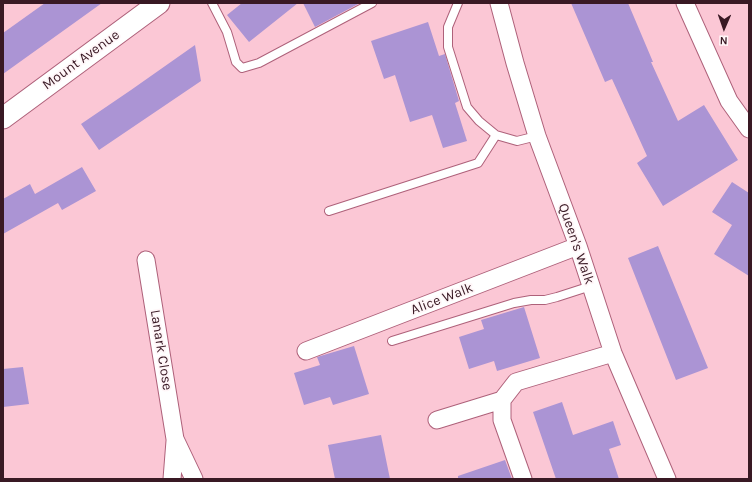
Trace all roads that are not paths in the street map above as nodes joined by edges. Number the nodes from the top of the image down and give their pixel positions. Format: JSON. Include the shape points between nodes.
{"nodes":[{"id":1,"x":159,"y":3,"type":"edge"},
{"id":2,"x":212,"y":3,"type":"edge"},
{"id":3,"x":372,"y":3,"type":"edge"},
{"id":4,"x":458,"y":3,"type":"edge"},
{"id":5,"x":500,"y":3,"type":"edge"},
{"id":6,"x":684,"y":3,"type":"edge"},
{"id":7,"x":3,"y":118,"type":"edge"},
{"id":8,"x":749,"y":129,"type":"edge"},
{"id":9,"x":496,"y":135,"type":"junction"},
{"id":10,"x":537,"y":136,"type":"junction"},
{"id":11,"x":329,"y":211,"type":"dead end"},
{"id":12,"x":578,"y":246,"type":"junction"},
{"id":13,"x":146,"y":260,"type":"dead end"},
{"id":14,"x":591,"y":286,"type":"junction"},
{"id":15,"x":392,"y":341,"type":"dead end"},
{"id":16,"x":306,"y":351,"type":"dead end"},
{"id":17,"x":613,"y":353,"type":"junction"},
{"id":18,"x":502,"y":400,"type":"junction"},
{"id":19,"x":437,"y":420,"type":"dead end"},
{"id":20,"x":175,"y":439,"type":"junction"},
{"id":21,"x":172,"y":479,"type":"edge"},
{"id":22,"x":194,"y":479,"type":"edge"},
{"id":23,"x":523,"y":479,"type":"edge"},
{"id":24,"x":667,"y":479,"type":"edge"}],
"edges":[{"from":1,"to":7,"type":"street","name":"Mount Avenue"},
{"from":2,"to":3,"type":"lane","via":[[227,32],[236,62],[242,68],[259,63]]},
{"from":4,"to":9,"type":"lane","via":[[448,27],[448,47],[467,107]]},
{"from":5,"to":10,"type":"street","name":"Queen's Walk"},
{"from":6,"to":8,"type":"street","via":[[729,101]]},
{"from":9,"to":10,"type":"lane","via":[[518,141]]},
{"from":9,"to":11,"type":"lane","via":[[478,163]]},
{"from":10,"to":12,"type":"street","name":"Queen's Walk"},
{"from":12,"to":14,"type":"street","name":"Queen's Walk"},
{"from":12,"to":16,"type":"street","name":"Alice Walk"},
{"from":13,"to":20,"type":"street","name":"Lanark Close"},
{"from":14,"to":15,"type":"lane","via":[[545,300],[514,303]]},
{"from":14,"to":17,"type":"street","name":"Queen's Walk"},
{"from":17,"to":18,"type":"street","via":[[516,382]]},
{"from":17,"to":24,"type":"street","name":"Queen's Walk"},
{"from":18,"to":19,"type":"street"},
{"from":18,"to":23,"type":"street","via":[[502,420]]},
{"from":20,"to":21,"type":"street","name":"Lanark Close"},
{"from":20,"to":22,"type":"street","name":"Lanark Close"}]}
